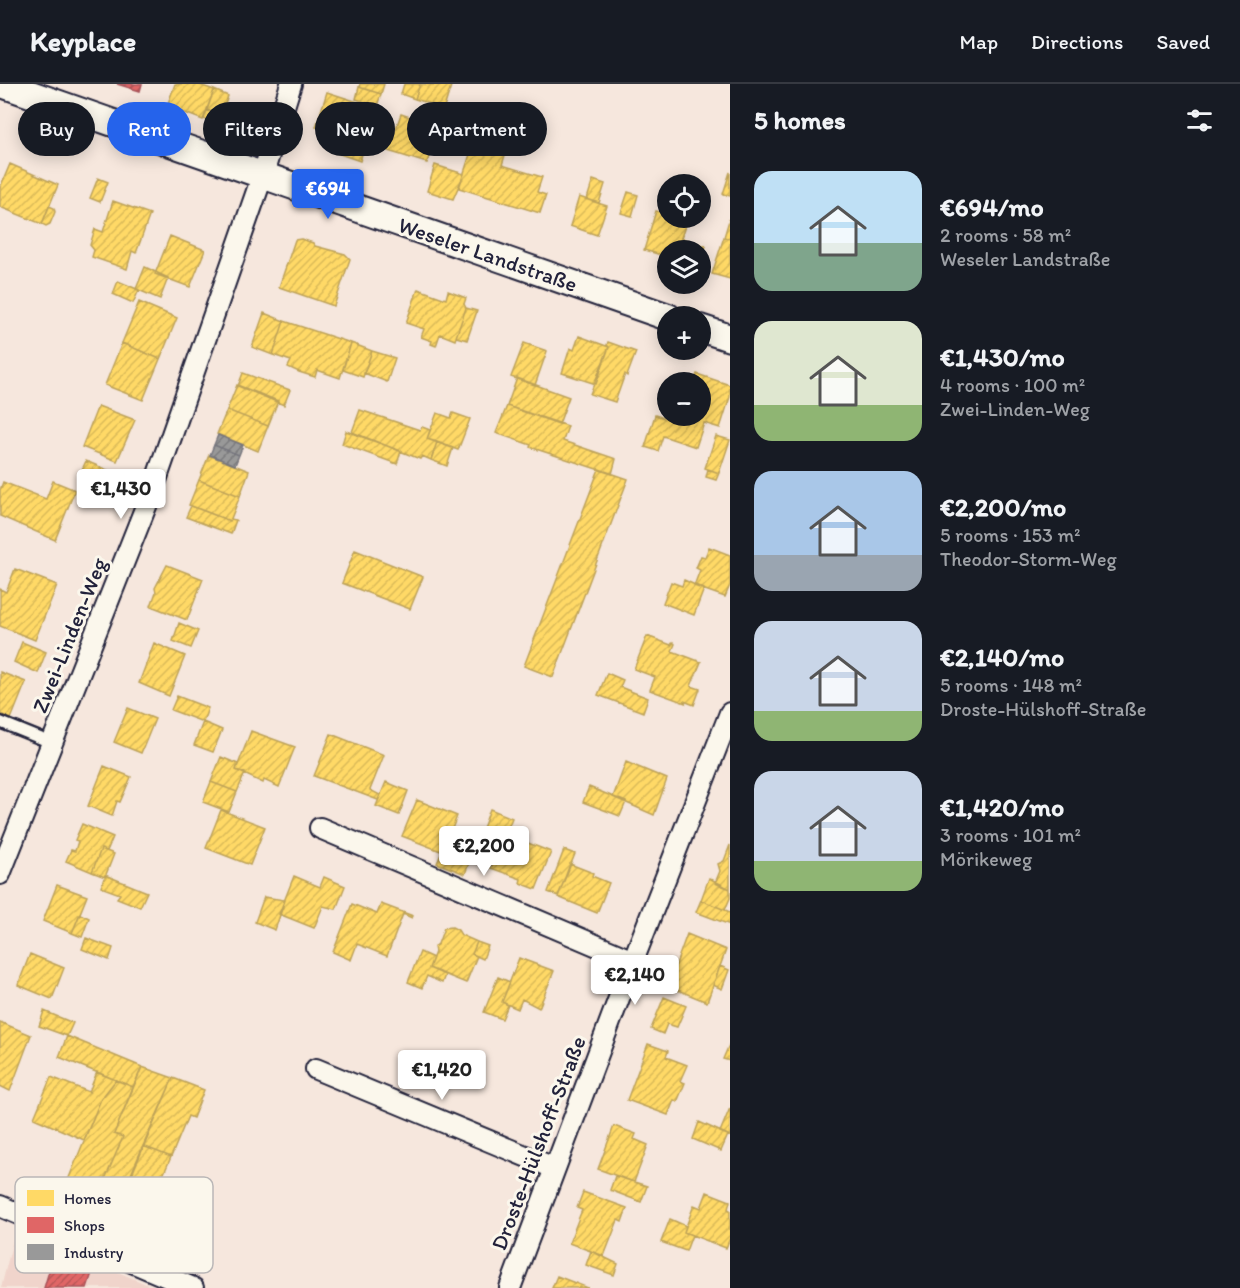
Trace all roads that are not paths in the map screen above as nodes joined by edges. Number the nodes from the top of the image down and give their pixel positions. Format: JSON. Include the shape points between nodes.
{"nodes":[{"id":1,"x":2,"y":84,"type":"edge"},
{"id":2,"x":291,"y":84,"type":"edge"},
{"id":3,"x":263,"y":174,"type":"junction"},
{"id":4,"x":657,"y":313,"type":"edge"},
{"id":5,"x":711,"y":332,"type":"edge"},
{"id":6,"x":730,"y":338,"type":"edge"},
{"id":7,"x":730,"y":713,"type":"edge"},
{"id":8,"x":0,"y":722,"type":"edge"},
{"id":9,"x":52,"y":743,"type":"junction"},
{"id":10,"x":723,"y":754,"type":"edge"},
{"id":11,"x":320,"y":828,"type":"dead end"},
{"id":12,"x":0,"y":874,"type":"edge"},
{"id":13,"x":633,"y":961,"type":"junction"},
{"id":14,"x":316,"y":1069,"type":"dead end"},
{"id":15,"x":554,"y":1167,"type":"junction"},
{"id":16,"x":0,"y":1206,"type":"edge"},
{"id":17,"x":15,"y":1212,"type":"edge"},
{"id":18,"x":158,"y":1273,"type":"edge"},
{"id":19,"x":193,"y":1288,"type":"edge"},
{"id":20,"x":510,"y":1288,"type":"edge"}],
"edges":[{"from":1,"to":3,"type":"street","name":"Weseler Landstraße"},
{"from":2,"to":3,"type":"street","name":"Zwei-Linden-Weg"},
{"from":3,"to":4,"type":"street","name":"Weseler Landstraße"},
{"from":3,"to":9,"type":"street","name":"Zwei-Linden-Weg","via":[[154,486]]},
{"from":5,"to":6,"type":"street"},
{"from":7,"to":10,"type":"street","name":"Droste-Hülshoff-Straße"},
{"from":8,"to":9,"type":"lane"},
{"from":9,"to":12,"type":"street","name":"Zwei-Linden-Weg"},
{"from":10,"to":13,"type":"street","name":"Droste-Hülshoff-Straße"},
{"from":11,"to":13,"type":"street"},
{"from":13,"to":15,"type":"street","name":"Droste-Hülshoff-Straße"},
{"from":14,"to":15,"type":"street"},
{"from":15,"to":20,"type":"street","name":"Droste-Hülshoff-Straße"},
{"from":16,"to":17,"type":"street"},
{"from":18,"to":19,"type":"street"}]}
